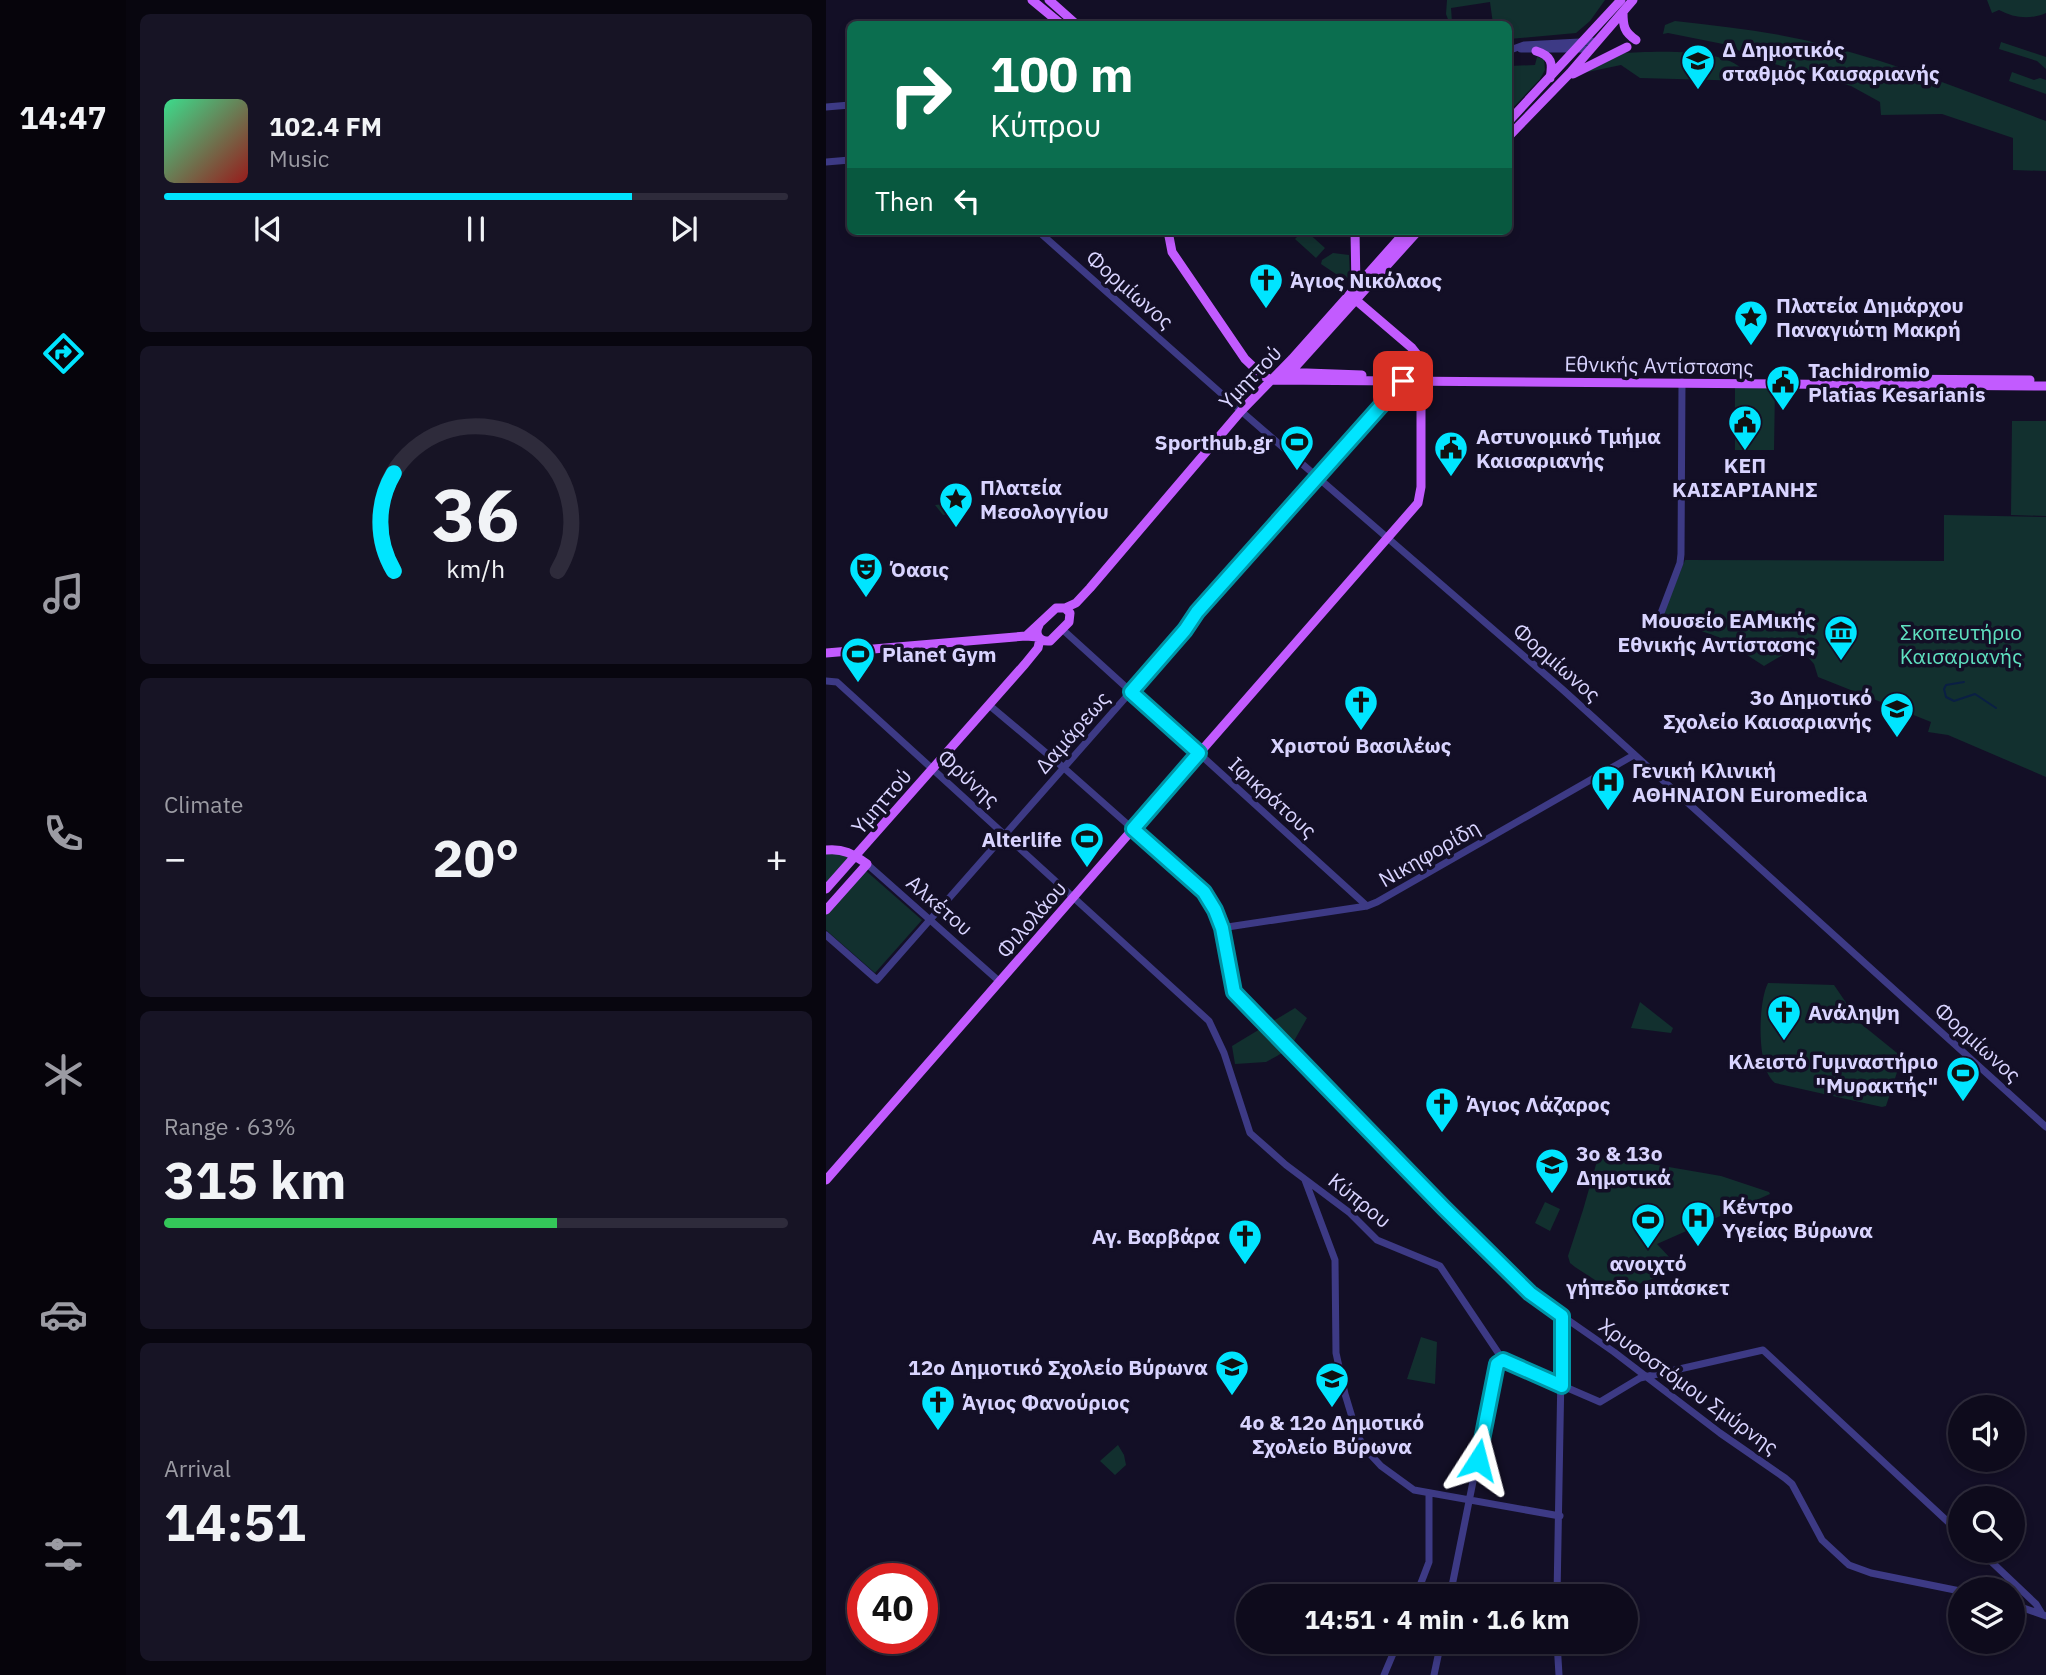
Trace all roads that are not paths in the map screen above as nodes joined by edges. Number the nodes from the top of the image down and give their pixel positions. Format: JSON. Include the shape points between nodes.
{"nodes":[{"id":1,"x":1032,"y":0,"type":"edge"},
{"id":2,"x":1049,"y":0,"type":"edge"},
{"id":3,"x":1621,"y":0,"type":"edge"},
{"id":4,"x":1633,"y":0,"type":"edge"},
{"id":5,"x":1623,"y":12,"type":"junction"},
{"id":6,"x":1057,"y":21,"type":"edge"},
{"id":7,"x":1073,"y":21,"type":"edge"},
{"id":8,"x":1636,"y":40,"type":"dead end"},
{"id":9,"x":1587,"y":45,"type":"junction"},
{"id":10,"x":1627,"y":47,"type":"dead end"},
{"id":11,"x":1512,"y":49,"type":"edge"},
{"id":12,"x":1512,"y":49,"type":"edge"},
{"id":13,"x":1576,"y":50,"type":"junction"},
{"id":14,"x":1536,"y":51,"type":"junction"},
{"id":15,"x":1565,"y":78,"type":"junction"},
{"id":16,"x":1549,"y":80,"type":"junction"},
{"id":17,"x":847,"y":104,"type":"edge"},
{"id":18,"x":826,"y":107,"type":"edge"},
{"id":19,"x":1512,"y":118,"type":"edge"},
{"id":20,"x":1512,"y":133,"type":"edge"},
{"id":21,"x":847,"y":160,"type":"edge"},
{"id":22,"x":826,"y":162,"type":"edge"},
{"id":23,"x":1043,"y":235,"type":"edge"},
{"id":24,"x":1169,"y":235,"type":"edge"},
{"id":25,"x":1355,"y":235,"type":"edge"},
{"id":26,"x":1402,"y":235,"type":"edge"},
{"id":27,"x":1414,"y":235,"type":"edge"},
{"id":28,"x":1356,"y":287,"type":"junction"},
{"id":29,"x":1357,"y":300,"type":"junction"},
{"id":30,"x":1308,"y":353,"type":"junction"},
{"id":31,"x":1313,"y":373,"type":"junction"},
{"id":32,"x":1281,"y":376,"type":"junction"},
{"id":33,"x":1422,"y":378,"type":"junction"},
{"id":34,"x":2046,"y":380,"type":"edge"},
{"id":35,"x":1403,"y":381,"type":"junction"},
{"id":36,"x":1682,"y":382,"type":"junction"},
{"id":37,"x":2046,"y":386,"type":"edge"},
{"id":38,"x":1241,"y":411,"type":"junction"},
{"id":39,"x":1318,"y":478,"type":"junction"},
{"id":40,"x":1388,"y":538,"type":"junction"},
{"id":41,"x":1065,"y":608,"type":"junction"},
{"id":42,"x":1658,"y":621,"type":"dead end"},
{"id":43,"x":1039,"y":625,"type":"junction"},
{"id":44,"x":1062,"y":629,"type":"junction"},
{"id":45,"x":1026,"y":636,"type":"junction"},
{"id":46,"x":1039,"y":638,"type":"junction"},
{"id":47,"x":826,"y":653,"type":"edge"},
{"id":48,"x":826,"y":681,"type":"edge"},
{"id":49,"x":1131,"y":692,"type":"junction"},
{"id":50,"x":989,"y":705,"type":"junction"},
{"id":51,"x":1199,"y":753,"type":"junction"},
{"id":52,"x":1634,"y":755,"type":"junction"},
{"id":53,"x":1064,"y":768,"type":"junction"},
{"id":54,"x":932,"y":769,"type":"junction"},
{"id":55,"x":1133,"y":829,"type":"junction"},
{"id":56,"x":1005,"y":835,"type":"junction"},
{"id":57,"x":826,"y":842,"type":"edge"},
{"id":58,"x":826,"y":849,"type":"edge"},
{"id":59,"x":856,"y":856,"type":"junction"},
{"id":60,"x":866,"y":864,"type":"junction"},
{"id":61,"x":826,"y":889,"type":"edge"},
{"id":62,"x":1074,"y":897,"type":"junction"},
{"id":63,"x":1367,"y":906,"type":"junction"},
{"id":64,"x":826,"y":909,"type":"edge"},
{"id":65,"x":930,"y":920,"type":"junction"},
{"id":66,"x":1222,"y":928,"type":"junction"},
{"id":67,"x":826,"y":935,"type":"edge"},
{"id":68,"x":1000,"y":982,"type":"junction"},
{"id":69,"x":1209,"y":1021,"type":"joint"},
{"id":70,"x":2046,"y":1127,"type":"edge"},
{"id":71,"x":828,"y":1176,"type":"edge"},
{"id":72,"x":1305,"y":1180,"type":"junction"},
{"id":73,"x":1562,"y":1316,"type":"junction"},
{"id":74,"x":1503,"y":1360,"type":"junction"},
{"id":75,"x":1645,"y":1377,"type":"junction"},
{"id":76,"x":1562,"y":1386,"type":"junction"},
{"id":77,"x":1429,"y":1493,"type":"junction"},
{"id":78,"x":1470,"y":1500,"type":"junction"},
{"id":79,"x":1560,"y":1516,"type":"junction"},
{"id":80,"x":1948,"y":1522,"type":"edge"},
{"id":81,"x":1993,"y":1563,"type":"edge"},
{"id":82,"x":1421,"y":1584,"type":"edge"},
{"id":83,"x":1452,"y":1584,"type":"edge"},
{"id":84,"x":1557,"y":1584,"type":"edge"},
{"id":85,"x":1948,"y":1588,"type":"edge"},
{"id":86,"x":2025,"y":1608,"type":"edge"},
{"id":87,"x":2044,"y":1615,"type":"edge"},
{"id":88,"x":1393,"y":1654,"type":"edge"},
{"id":89,"x":1438,"y":1654,"type":"edge"},
{"id":90,"x":1558,"y":1654,"type":"edge"},
{"id":91,"x":1384,"y":1675,"type":"edge"},
{"id":92,"x":1434,"y":1675,"type":"edge"},
{"id":93,"x":1559,"y":1675,"type":"edge"}],
"edges":[{"from":1,"to":6,"type":"main road"},
{"from":2,"to":7,"type":"main road"},
{"from":3,"to":9,"type":"main road"},
{"from":4,"to":5,"type":"main road"},
{"from":5,"to":8,"type":"main road","via":[[1624,29]]},
{"from":5,"to":9,"type":"main road","via":[[1598,41]]},
{"from":9,"to":11,"type":"street"},
{"from":9,"to":13,"type":"main road"},
{"from":9,"to":15,"type":"main road"},
{"from":10,"to":15,"type":"main road"},
{"from":12,"to":14,"type":"street"},
{"from":13,"to":14,"type":"street"},
{"from":13,"to":16,"type":"main road"},
{"from":14,"to":16,"type":"main road","via":[[1549,58]]},
{"from":15,"to":20,"type":"main road"},
{"from":16,"to":19,"type":"main road"},
{"from":17,"to":18,"type":"street"},
{"from":21,"to":22,"type":"street"},
{"from":23,"to":38,"type":"street","name":"Φορμίωνος"},
{"from":24,"to":32,"type":"main road","via":[[1172,252],[1245,359],[1264,376]]},
{"from":25,"to":28,"type":"main road"},
{"from":26,"to":28,"type":"main road","name":"Υμηττού"},
{"from":27,"to":29,"type":"main road","name":"Υμηττού"},
{"from":28,"to":29,"type":"main road"},
{"from":28,"to":32,"type":"main road","name":"Υμηττού"},
{"from":29,"to":30,"type":"main road","name":"Υμηττού"},
{"from":29,"to":33,"type":"main road","via":[[1412,348]]},
{"from":30,"to":31,"type":"main road","via":[[1307,365]]},
{"from":30,"to":32,"type":"main road","name":"Υμηττού"},
{"from":31,"to":32,"type":"main road","name":"Εθνικής Αντίστασης"},
{"from":31,"to":33,"type":"main road","name":"Εθνικής Αντίστασης"},
{"from":32,"to":35,"type":"main road","name":"Εθνικής Αντίστασης"},
{"from":32,"to":38,"type":"main road","name":"Υμηττού"},
{"from":33,"to":34,"type":"main road","name":"Εθνικής Αντίστασης"},
{"from":33,"to":35,"type":"main road","name":"Εθνικής Αντίστασης"},
{"from":33,"to":36,"type":"main road","name":"Εθνικής Αντίστασης"},
{"from":33,"to":40,"type":"main road","name":"Φιλολάου","via":[[1418,503]]},
{"from":35,"to":39,"type":"street","name":"Δαμάρεως"},
{"from":36,"to":37,"type":"main road","name":"Εθνικής Αντίστασης"},
{"from":36,"to":42,"type":"street","via":[[1681,554]]},
{"from":38,"to":39,"type":"street","name":"Φορμίωνος"},
{"from":38,"to":41,"type":"main road","name":"Υμηττού","via":[[1090,588]]},
{"from":39,"to":40,"type":"street","name":"Φορμίωνος"},
{"from":39,"to":49,"type":"street","name":"Δαμάρεως"},
{"from":40,"to":51,"type":"main road","name":"Φιλολάου"},
{"from":40,"to":52,"type":"street","name":"Φορμίωνος"},
{"from":41,"to":43,"type":"main road","name":"Υμηττού","via":[[1056,608]]},
{"from":41,"to":44,"type":"main road","via":[[1070,619]]},
{"from":43,"to":45,"type":"main road","name":"Υμηττού"},
{"from":43,"to":46,"type":"main road"},
{"from":44,"to":46,"type":"main road","via":[[1049,641]]},
{"from":44,"to":49,"type":"street","name":"Ιφικράτους"},
{"from":45,"to":46,"type":"main road"},
{"from":45,"to":47,"type":"main road"},
{"from":46,"to":50,"type":"main road","name":"Υμηττού","via":[[1035,651]]},
{"from":48,"to":54,"type":"street","name":"Φρύνης","via":[[837,682]]},
{"from":49,"to":51,"type":"street","name":"Ιφικράτους"},
{"from":49,"to":53,"type":"street","name":"Δαμάρεως"},
{"from":50,"to":53,"type":"street","name":"Χρυσοστόμου Σμύρνης"},
{"from":50,"to":54,"type":"main road","name":"Υμηττού"},
{"from":51,"to":55,"type":"main road","name":"Φιλολάου"},
{"from":51,"to":63,"type":"street","name":"Ιφικράτους"},
{"from":52,"to":63,"type":"street","name":"Νικηφορίδη"},
{"from":52,"to":70,"type":"street","name":"Φορμίωνος"},
{"from":53,"to":55,"type":"street","name":"Χρυσοστόμου Σμύρνης"},
{"from":53,"to":56,"type":"street","name":"Δαμάρεως"},
{"from":54,"to":56,"type":"street","name":"Φρύνης"},
{"from":54,"to":59,"type":"main road","name":"Υμηττού"},
{"from":55,"to":62,"type":"main road","name":"Φιλολάου"},
{"from":55,"to":66,"type":"street","name":"Χρυσοστόμου Σμύρνης","via":[[1204,892]]},
{"from":56,"to":62,"type":"street","name":"Φρύνης"},
{"from":56,"to":65,"type":"street","name":"Δαμάρεως"},
{"from":57,"to":58,"type":"main road"},
{"from":58,"to":59,"type":"main road"},
{"from":59,"to":60,"type":"main road","name":"Αλκέτου"},
{"from":59,"to":61,"type":"main road","name":"Υμηττού"},
{"from":60,"to":64,"type":"main road","name":"Υμηττού"},
{"from":60,"to":65,"type":"street","name":"Αλκέτου"},
{"from":62,"to":68,"type":"main road","name":"Φιλολάου"},
{"from":62,"to":69,"type":"street","name":"Φρύνης"},
{"from":63,"to":66,"type":"street","name":"Νικηφορίδη"},
{"from":65,"to":67,"type":"street","name":"Δαμάρεως","via":[[877,981]]},
{"from":65,"to":68,"type":"street","name":"Αλκέτου"},
{"from":66,"to":73,"type":"street","name":"Χρυσοστόμου Σμύρνης","via":[[1234,992],[1444,1208],[1525,1288]]},
{"from":68,"to":71,"type":"main road","name":"Φιλολάου"},
{"from":69,"to":72,"type":"street","name":"Κύπρου","via":[[1250,1133]]},
{"from":72,"to":74,"type":"street","name":"Κύπρου","via":[[1377,1240],[1440,1266]]},
{"from":72,"to":77,"type":"street","via":[[1335,1260],[1336,1353],[1358,1437],[1381,1466],[1414,1490]]},
{"from":73,"to":75,"type":"street","name":"Χρυσοστόμου Σμύρνης"},
{"from":73,"to":76,"type":"street"},
{"from":74,"to":76,"type":"street"},
{"from":74,"to":78,"type":"street","via":[[1497,1364]]},
{"from":75,"to":76,"type":"street","via":[[1600,1402]]},
{"from":75,"to":80,"type":"street","via":[[1763,1350]]},
{"from":75,"to":85,"type":"street","name":"Χρυσοστόμου Σμύρνης","via":[[1792,1484],[1822,1540],[1843,1560],[1857,1569]]},
{"from":76,"to":79,"type":"street"},
{"from":77,"to":78,"type":"street"},
{"from":77,"to":82,"type":"street","via":[[1429,1562]]},
{"from":78,"to":79,"type":"street"},
{"from":78,"to":83,"type":"street"},
{"from":79,"to":84,"type":"street"},
{"from":81,"to":87,"type":"street"},
{"from":86,"to":87,"type":"street"},
{"from":88,"to":91,"type":"street"},
{"from":89,"to":92,"type":"street"},
{"from":90,"to":93,"type":"street"}]}
